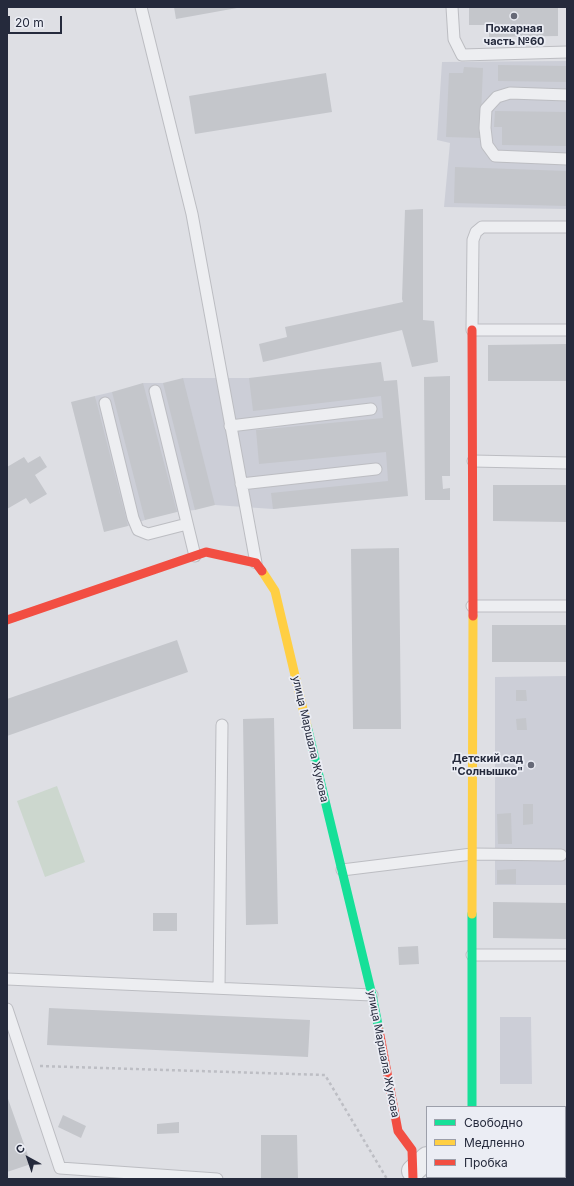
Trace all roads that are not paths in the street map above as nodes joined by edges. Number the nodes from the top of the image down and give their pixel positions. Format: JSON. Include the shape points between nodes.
{"nodes":[{"id":1,"x":140,"y":7,"type":"edge"},
{"id":2,"x":452,"y":7,"type":"edge"},
{"id":3,"x":567,"y":52,"type":"edge"},
{"id":4,"x":567,"y":95,"type":"edge"},
{"id":5,"x":567,"y":159,"type":"edge"},
{"id":6,"x":567,"y":227,"type":"edge"},
{"id":7,"x":472,"y":330,"type":"junction"},
{"id":8,"x":567,"y":330,"type":"edge"},
{"id":9,"x":154,"y":391,"type":"dead end"},
{"id":10,"x":105,"y":403,"type":"dead end"},
{"id":11,"x":371,"y":409,"type":"dead end"},
{"id":12,"x":230,"y":426,"type":"junction"},
{"id":13,"x":473,"y":461,"type":"junction"},
{"id":14,"x":567,"y":463,"type":"edge"},
{"id":15,"x":376,"y":469,"type":"dead end"},
{"id":16,"x":241,"y":484,"type":"junction"},
{"id":17,"x":187,"y":524,"type":"junction"},
{"id":18,"x":195,"y":556,"type":"junction"},
{"id":19,"x":256,"y":563,"type":"junction"},
{"id":20,"x":472,"y":606,"type":"junction"},
{"id":21,"x":567,"y":606,"type":"edge"},
{"id":22,"x":7,"y":620,"type":"edge"},
{"id":23,"x":222,"y":725,"type":"dead end"},
{"id":24,"x":472,"y":854,"type":"junction"},
{"id":25,"x":561,"y":855,"type":"dead end"},
{"id":26,"x":342,"y":870,"type":"junction"},
{"id":27,"x":472,"y":955,"type":"junction"},
{"id":28,"x":567,"y":955,"type":"edge"},
{"id":29,"x":7,"y":979,"type":"edge"},
{"id":30,"x":219,"y":988,"type":"junction"},
{"id":31,"x":372,"y":995,"type":"junction"},
{"id":32,"x":7,"y":1009,"type":"edge"},
{"id":33,"x":472,"y":1106,"type":"edge"},
{"id":34,"x":417,"y":1169,"type":"edge"},
{"id":35,"x":217,"y":1179,"type":"edge"}],
"edges":[{"from":1,"to":12,"type":"lane","via":[[192,214]]},
{"from":2,"to":3,"type":"lane","via":[[454,39],[462,55]]},
{"from":4,"to":5,"type":"lane","via":[[510,93],[497,97],[486,109],[485,128],[488,145],[495,156]]},
{"from":6,"to":7,"type":"lane","via":[[482,227],[476,232],[473,240]]},
{"from":7,"to":8,"type":"lane"},
{"from":7,"to":13,"type":"street"},
{"from":9,"to":17,"type":"lane"},
{"from":10,"to":17,"type":"lane","via":[[138,530],[148,534]]},
{"from":11,"to":12,"type":"lane"},
{"from":12,"to":16,"type":"lane"},
{"from":13,"to":14,"type":"lane"},
{"from":13,"to":20,"type":"street"},
{"from":15,"to":16,"type":"lane"},
{"from":16,"to":19,"type":"lane"},
{"from":17,"to":18,"type":"lane"},
{"from":18,"to":19,"type":"street","via":[[206,552]]},
{"from":18,"to":22,"type":"street"},
{"from":19,"to":26,"type":"street","name":"улица Маршала Жукова","via":[[275,592]]},
{"from":20,"to":21,"type":"lane"},
{"from":20,"to":24,"type":"street"},
{"from":23,"to":30,"type":"lane"},
{"from":24,"to":25,"type":"lane"},
{"from":24,"to":26,"type":"lane"},
{"from":24,"to":27,"type":"street"},
{"from":26,"to":31,"type":"street","name":"улица Маршала Жукова"},
{"from":27,"to":28,"type":"lane"},
{"from":27,"to":33,"type":"street"},
{"from":29,"to":30,"type":"lane"},
{"from":30,"to":31,"type":"lane"},
{"from":31,"to":34,"type":"street","name":"улица Маршала Жукова","via":[[398,1132],[412,1150]]},
{"from":32,"to":35,"type":"lane","via":[[60,1168]]}]}
